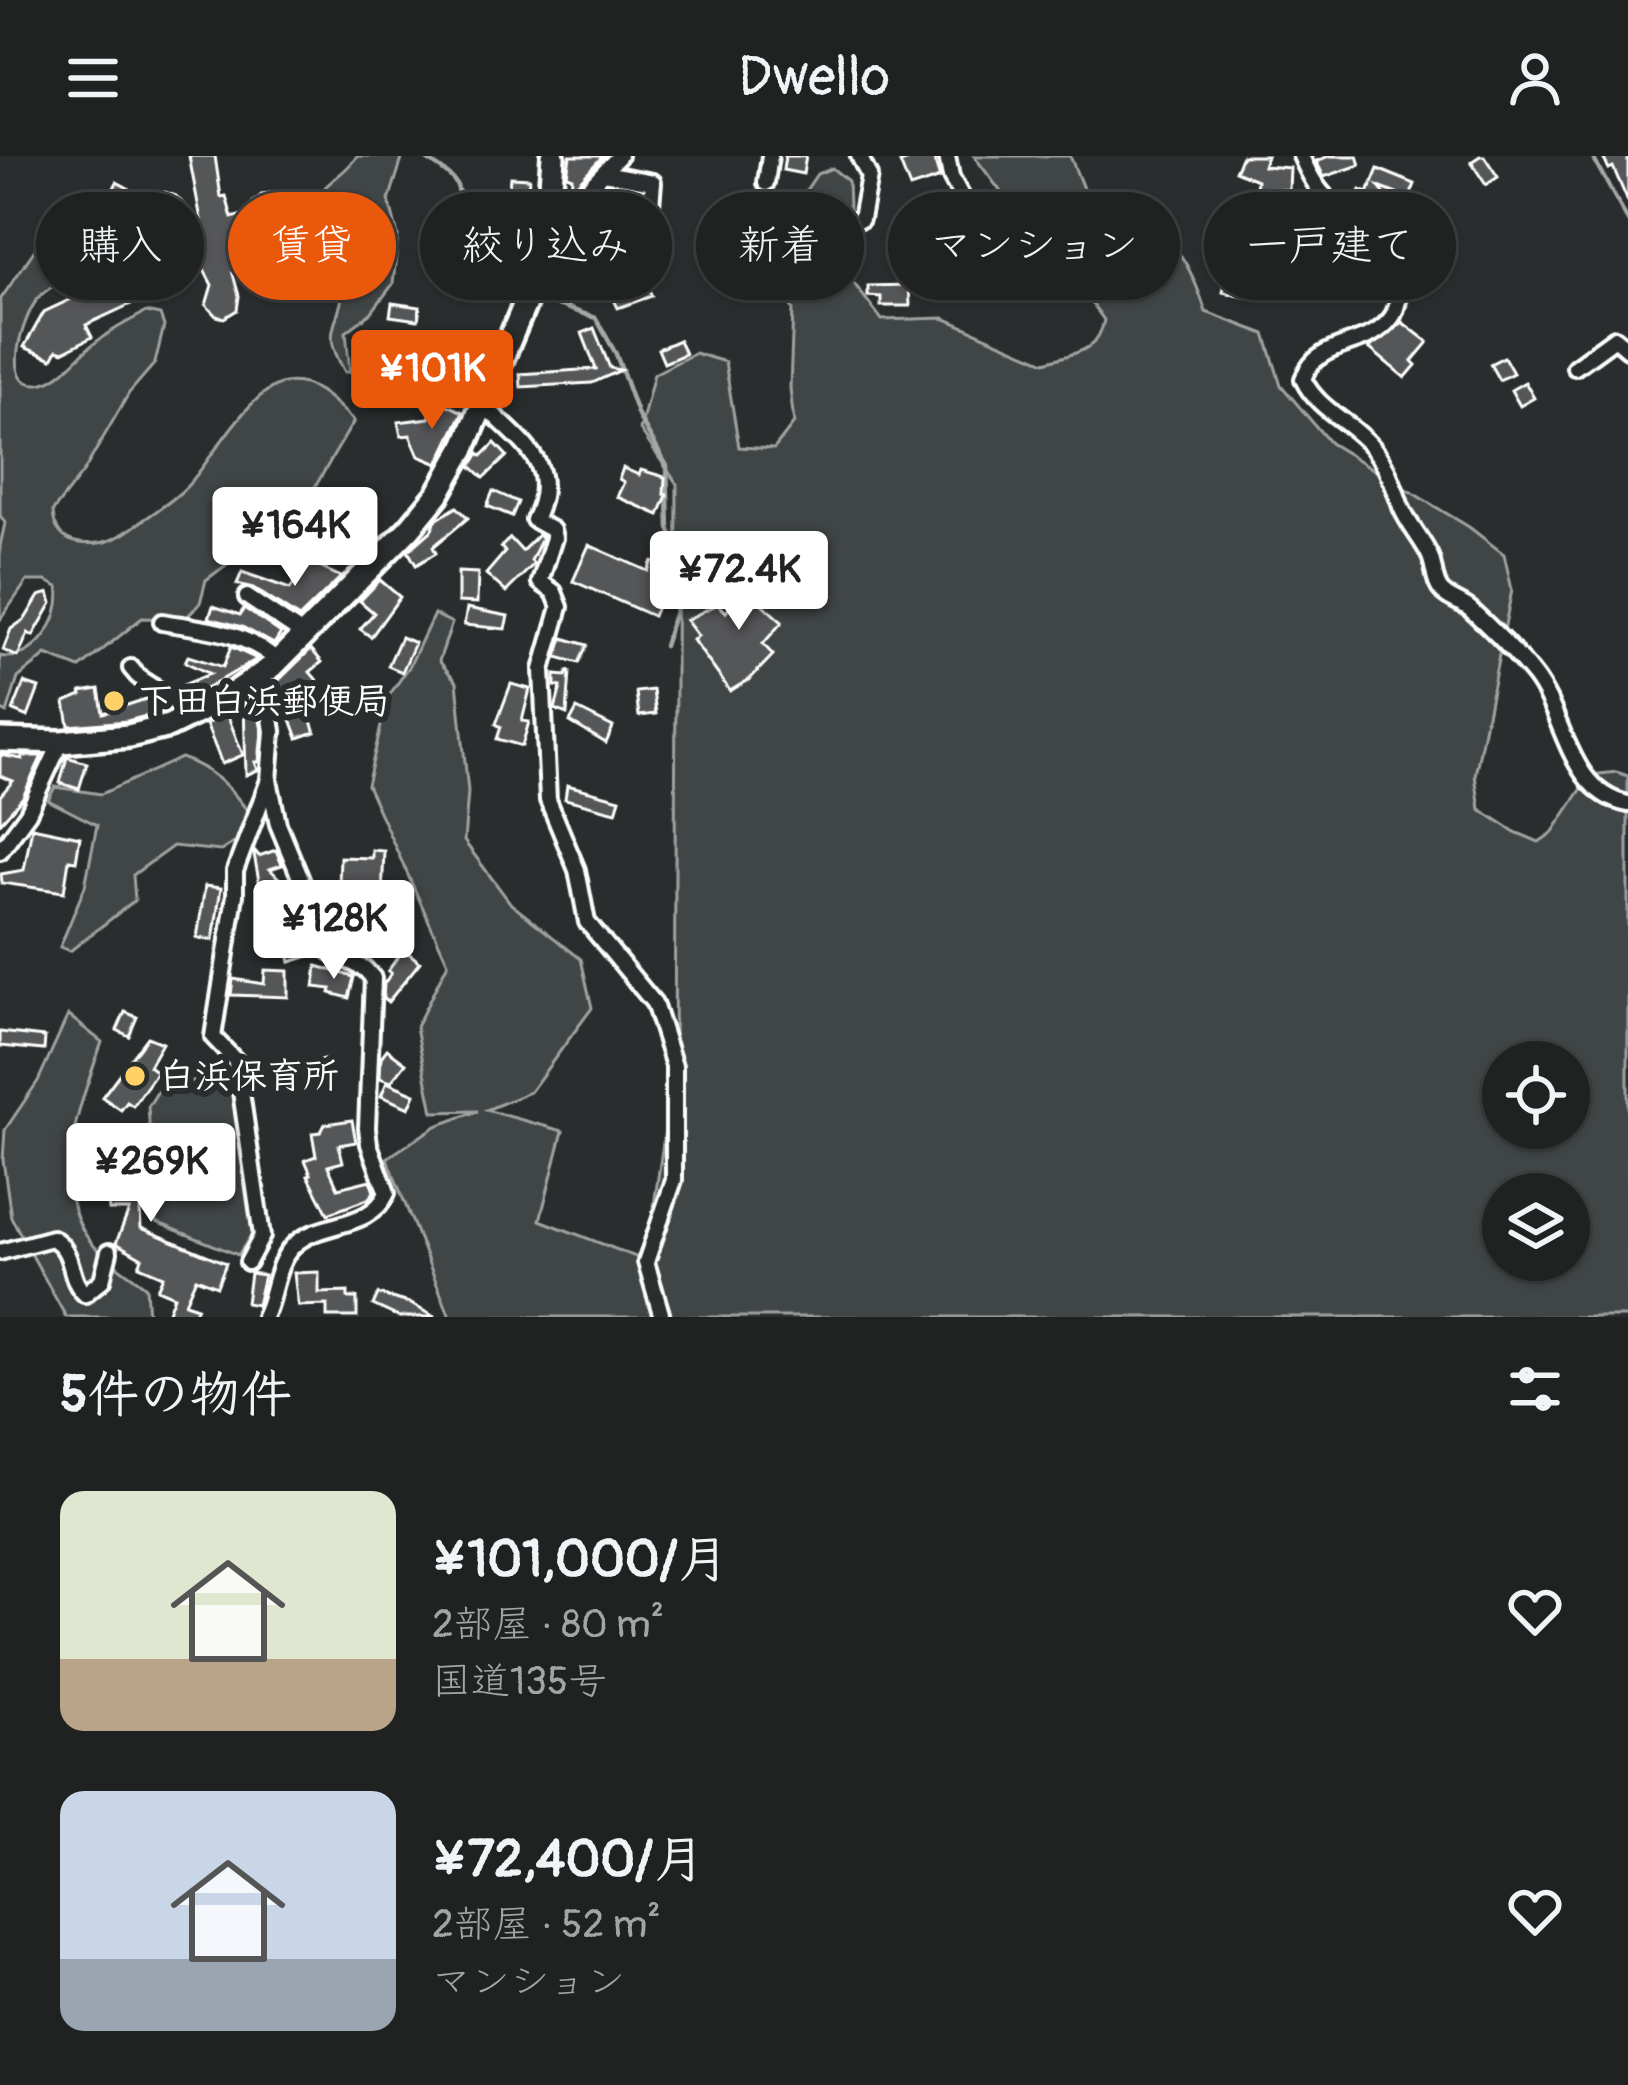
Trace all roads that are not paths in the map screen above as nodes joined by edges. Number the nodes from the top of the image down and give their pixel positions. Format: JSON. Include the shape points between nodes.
{"nodes":[{"id":1,"x":553,"y":156,"type":"edge"},
{"id":2,"x":619,"y":156,"type":"edge"},
{"id":3,"x":770,"y":156,"type":"edge"},
{"id":4,"x":859,"y":156,"type":"edge"},
{"id":5,"x":947,"y":156,"type":"edge"},
{"id":6,"x":1300,"y":156,"type":"edge"},
{"id":7,"x":604,"y":173,"type":"junction"},
{"id":8,"x":766,"y":183,"type":"dead end"},
{"id":9,"x":551,"y":192,"type":"edge"},
{"id":10,"x":585,"y":192,"type":"edge"},
{"id":11,"x":652,"y":192,"type":"edge"},
{"id":12,"x":959,"y":192,"type":"edge"},
{"id":13,"x":864,"y":203,"type":"edge"},
{"id":14,"x":526,"y":300,"type":"edge"},
{"id":15,"x":1628,"y":349,"type":"edge"},
{"id":16,"x":1575,"y":367,"type":"dead end"},
{"id":17,"x":483,"y":404,"type":"junction"},
{"id":18,"x":247,"y":597,"type":"dead end"},
{"id":19,"x":162,"y":622,"type":"dead end"},
{"id":20,"x":304,"y":635,"type":"junction"},
{"id":21,"x":131,"y":668,"type":"dead end"},
{"id":22,"x":271,"y":668,"type":"junction"},
{"id":23,"x":186,"y":718,"type":"junction"},
{"id":24,"x":0,"y":740,"type":"edge"},
{"id":25,"x":61,"y":742,"type":"junction"},
{"id":26,"x":269,"y":780,"type":"junction"},
{"id":27,"x":1628,"y":804,"type":"edge"},
{"id":28,"x":0,"y":850,"type":"edge"},
{"id":29,"x":0,"y":1252,"type":"edge"},
{"id":30,"x":109,"y":1252,"type":"dead end"},
{"id":31,"x":248,"y":1262,"type":"dead end"},
{"id":32,"x":264,"y":1317,"type":"edge"},
{"id":33,"x":662,"y":1317,"type":"edge"}],
"edges":[{"from":1,"to":9,"type":"highway"},
{"from":2,"to":7,"type":"street"},
{"from":3,"to":8,"type":"street"},
{"from":4,"to":13,"type":"street","via":[[869,176]]},
{"from":5,"to":12,"type":"street"},
{"from":6,"to":27,"type":"street","via":[[1323,194],[1382,233],[1403,272],[1394,315],[1372,335],[1322,352],[1305,371],[1306,387],[1356,428],[1392,473],[1444,595],[1468,607],[1533,674],[1592,786]]},
{"from":7,"to":10,"type":"street"},
{"from":7,"to":11,"type":"street","via":[[653,182]]},
{"from":14,"to":17,"type":"highway"},
{"from":15,"to":16,"type":"street","via":[[1615,338]]},
{"from":17,"to":20,"type":"highway","via":[[427,509]]},
{"from":17,"to":33,"type":"street","via":[[545,478],[534,520],[554,538],[540,583],[560,608],[542,670],[550,809],[577,870],[587,922],[654,1003],[674,1066],[674,1180],[646,1262]]},
{"from":18,"to":20,"type":"street"},
{"from":19,"to":22,"type":"street","via":[[264,649]]},
{"from":20,"to":22,"type":"highway"},
{"from":21,"to":23,"type":"street","via":[[175,698]]},
{"from":22,"to":23,"type":"highway"},
{"from":22,"to":26,"type":"street"},
{"from":23,"to":25,"type":"highway","via":[[129,736]]},
{"from":24,"to":25,"type":"highway"},
{"from":25,"to":28,"type":"street","via":[[28,813]]},
{"from":26,"to":31,"type":"street","via":[[235,871],[213,1036],[238,1071],[262,1236]]},
{"from":26,"to":32,"type":"street","via":[[278,824],[331,952],[373,978],[367,1128],[387,1193],[375,1210],[295,1244]]},
{"from":29,"to":30,"type":"street","via":[[52,1238],[68,1252],[85,1294],[102,1280]]}]}
